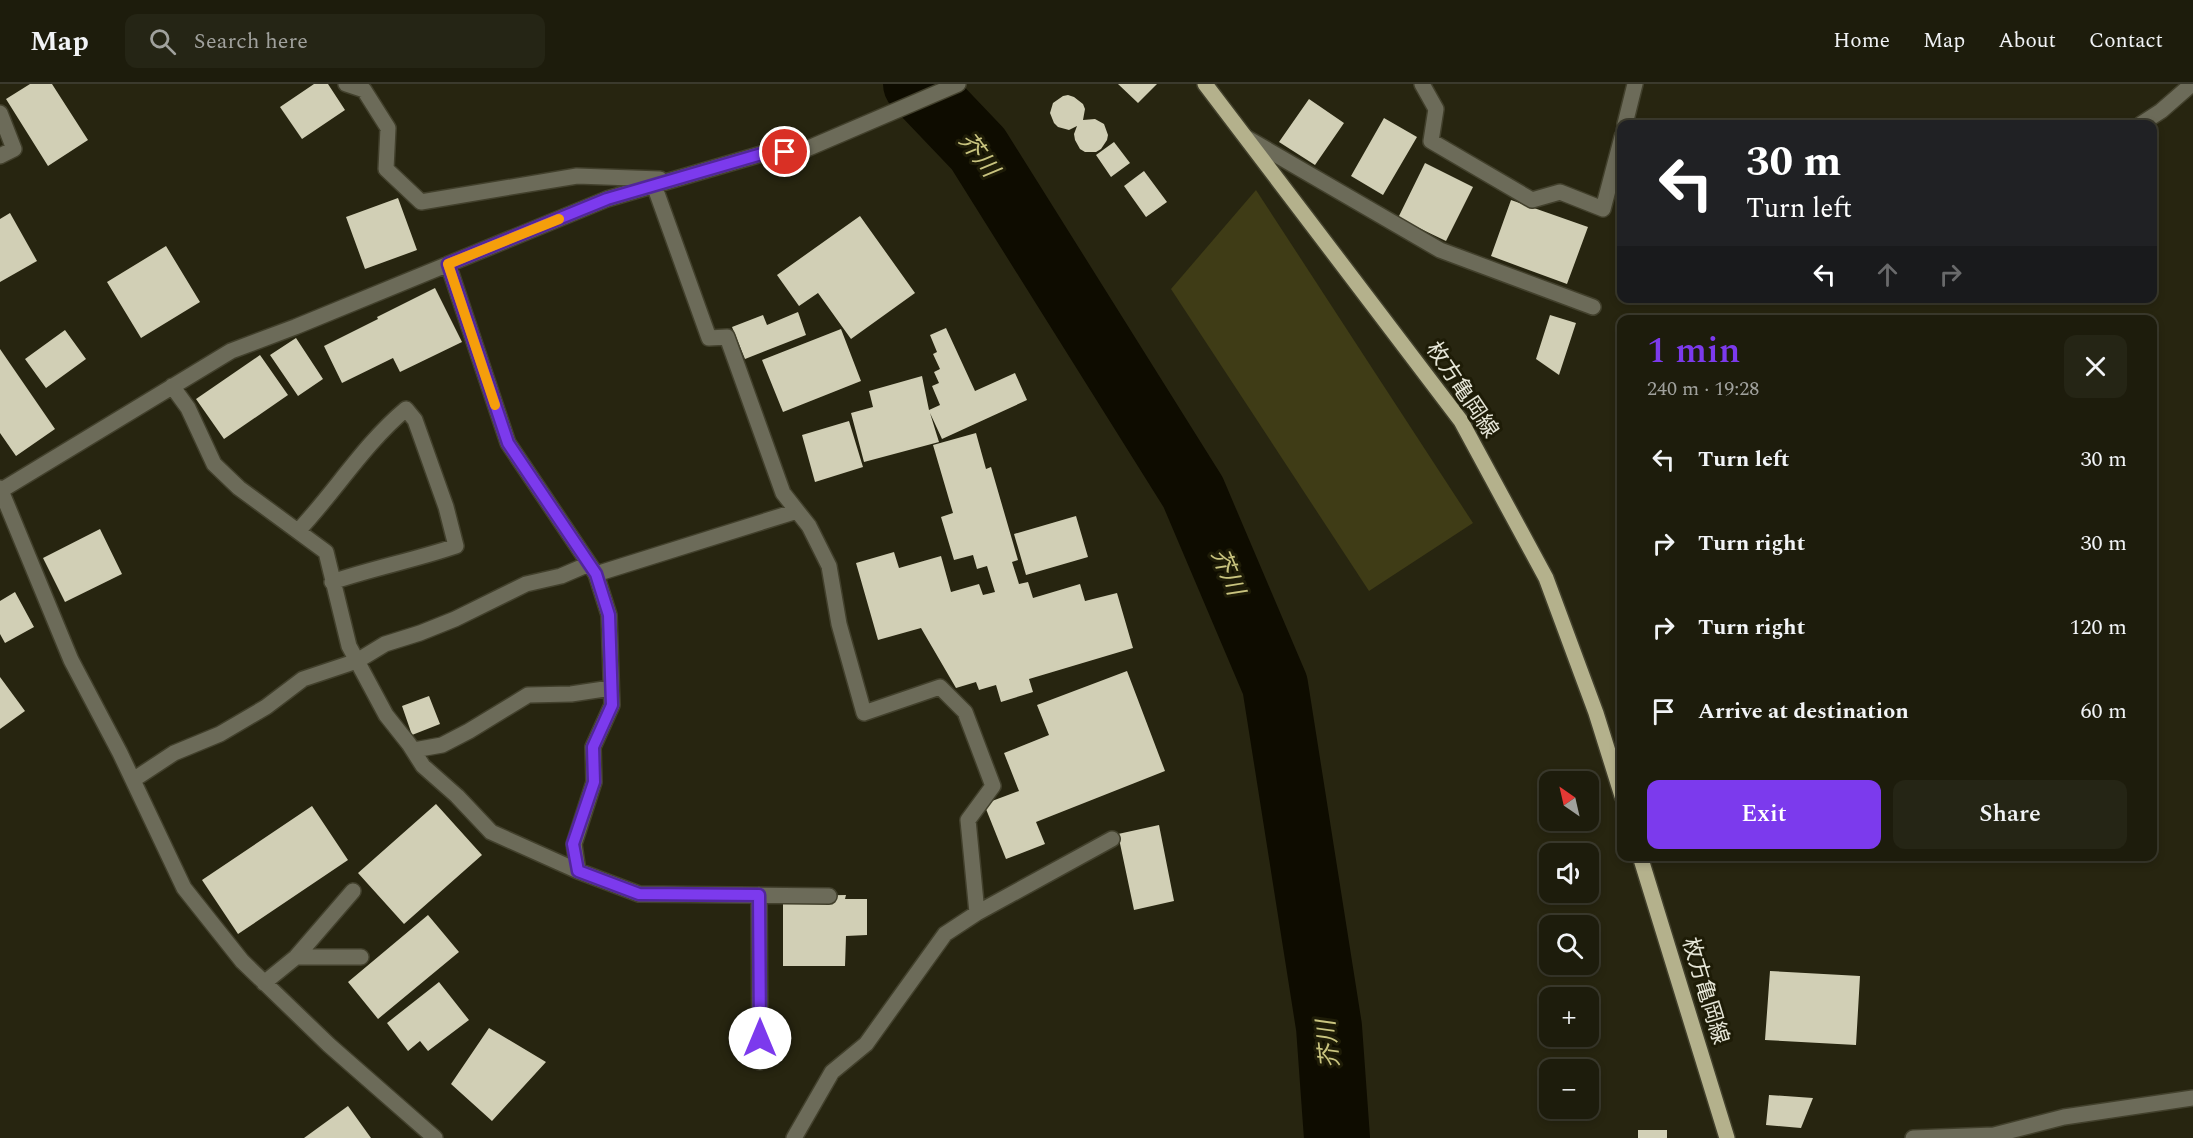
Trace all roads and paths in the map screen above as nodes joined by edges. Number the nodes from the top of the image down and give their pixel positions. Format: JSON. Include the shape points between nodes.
{"nodes":[{"id":1,"x":346,"y":84,"type":"edge"},
{"id":2,"x":958,"y":84,"type":"edge"},
{"id":3,"x":1205,"y":84,"type":"edge"},
{"id":4,"x":1422,"y":84,"type":"edge"},
{"id":5,"x":1635,"y":84,"type":"edge"},
{"id":6,"x":2192,"y":84,"type":"edge"},
{"id":7,"x":0,"y":113,"type":"edge"},
{"id":8,"x":1626,"y":120,"type":"edge"},
{"id":9,"x":2147,"y":120,"type":"edge"},
{"id":10,"x":1247,"y":138,"type":"junction"},
{"id":11,"x":0,"y":156,"type":"edge"},
{"id":12,"x":1617,"y":156,"type":"edge"},
{"id":13,"x":675,"y":180,"type":"junction"},
{"id":14,"x":654,"y":185,"type":"junction"},
{"id":15,"x":448,"y":264,"type":"junction"},
{"id":16,"x":1593,"y":308,"type":"dead end"},
{"id":17,"x":172,"y":386,"type":"junction"},
{"id":18,"x":0,"y":490,"type":"edge"},
{"id":19,"x":797,"y":511,"type":"junction"},
{"id":20,"x":297,"y":531,"type":"junction"},
{"id":21,"x":593,"y":569,"type":"junction"},
{"id":22,"x":332,"y":582,"type":"junction"},
{"id":23,"x":357,"y":661,"type":"junction"},
{"id":24,"x":611,"y":688,"type":"junction"},
{"id":25,"x":414,"y":750,"type":"junction"},
{"id":26,"x":133,"y":780,"type":"junction"},
{"id":27,"x":1617,"y":780,"type":"edge"},
{"id":28,"x":1112,"y":839,"type":"dead end"},
{"id":29,"x":1642,"y":861,"type":"edge"},
{"id":30,"x":578,"y":871,"type":"junction"},
{"id":31,"x":353,"y":891,"type":"dead end"},
{"id":32,"x":759,"y":895,"type":"junction"},
{"id":33,"x":829,"y":896,"type":"dead end"},
{"id":34,"x":977,"y":913,"type":"junction"},
{"id":35,"x":296,"y":957,"type":"junction"},
{"id":36,"x":361,"y":957,"type":"dead end"},
{"id":37,"x":264,"y":983,"type":"junction"},
{"id":38,"x":760,"y":1062,"type":"dead end"},
{"id":39,"x":2193,"y":1098,"type":"edge"},
{"id":40,"x":435,"y":1138,"type":"edge"},
{"id":41,"x":794,"y":1138,"type":"edge"},
{"id":42,"x":1727,"y":1138,"type":"edge"},
{"id":43,"x":1913,"y":1138,"type":"edge"}],
"edges":[{"from":1,"to":13,"type":"street","via":[[364,90],[388,128],[386,169],[421,202],[577,176]]},
{"from":2,"to":13,"type":"street","via":[[804,150],[765,153]]},
{"from":3,"to":10,"type":"main road","name":"枚方亀岡線"},
{"from":4,"to":12,"type":"street","via":[[1436,109],[1431,141],[1532,200],[1560,192],[1603,209]]},
{"from":5,"to":8,"type":"street"},
{"from":6,"to":9,"type":"street"},
{"from":7,"to":11,"type":"street","via":[[14,149]]},
{"from":10,"to":16,"type":"street","via":[[1440,250]]},
{"from":10,"to":27,"type":"main road","name":"枚方亀岡線","via":[[1461,421],[1546,578]]},
{"from":13,"to":14,"type":"street"},
{"from":14,"to":15,"type":"street","via":[[607,199]]},
{"from":14,"to":19,"type":"street","via":[[709,338],[727,336],[783,493]]},
{"from":15,"to":17,"type":"street","via":[[231,351]]},
{"from":15,"to":21,"type":"street","via":[[508,443]]},
{"from":17,"to":18,"type":"street"},
{"from":17,"to":20,"type":"street","via":[[188,408],[214,464]]},
{"from":18,"to":26,"type":"street","via":[[71,660]]},
{"from":19,"to":21,"type":"street"},
{"from":19,"to":34,"type":"street","via":[[829,566],[839,624],[864,713],[940,687],[965,712],[993,786],[968,820]]},
{"from":20,"to":22,"type":"street","via":[[326,552]]},
{"from":20,"to":22,"type":"street","via":[[388,424],[406,409],[415,420],[456,546]]},
{"from":21,"to":23,"type":"street","via":[[526,584],[447,622],[385,644]]},
{"from":21,"to":24,"type":"street","via":[[609,615]]},
{"from":22,"to":23,"type":"street","via":[[348,646]]},
{"from":23,"to":25,"type":"street","via":[[386,715]]},
{"from":23,"to":26,"type":"street","via":[[303,680],[266,707],[220,734],[174,753]]},
{"from":24,"to":25,"type":"street","via":[[528,695],[442,745]]},
{"from":24,"to":30,"type":"street","via":[[612,705],[593,747],[594,782],[573,844]]},
{"from":25,"to":30,"type":"street","via":[[423,766],[491,832]]},
{"from":26,"to":37,"type":"street","via":[[184,888]]},
{"from":28,"to":34,"type":"street"},
{"from":29,"to":42,"type":"main road","name":"枚方亀岡線"},
{"from":30,"to":32,"type":"street","via":[[639,894]]},
{"from":31,"to":35,"type":"street"},
{"from":32,"to":33,"type":"street"},
{"from":32,"to":38,"type":"street"},
{"from":34,"to":41,"type":"street","via":[[945,934],[866,1044],[832,1072]]},
{"from":35,"to":36,"type":"street"},
{"from":35,"to":37,"type":"street"},
{"from":37,"to":40,"type":"street","via":[[329,1046]]},
{"from":39,"to":43,"type":"street","via":[[2064,1117],[1994,1135]]}]}
